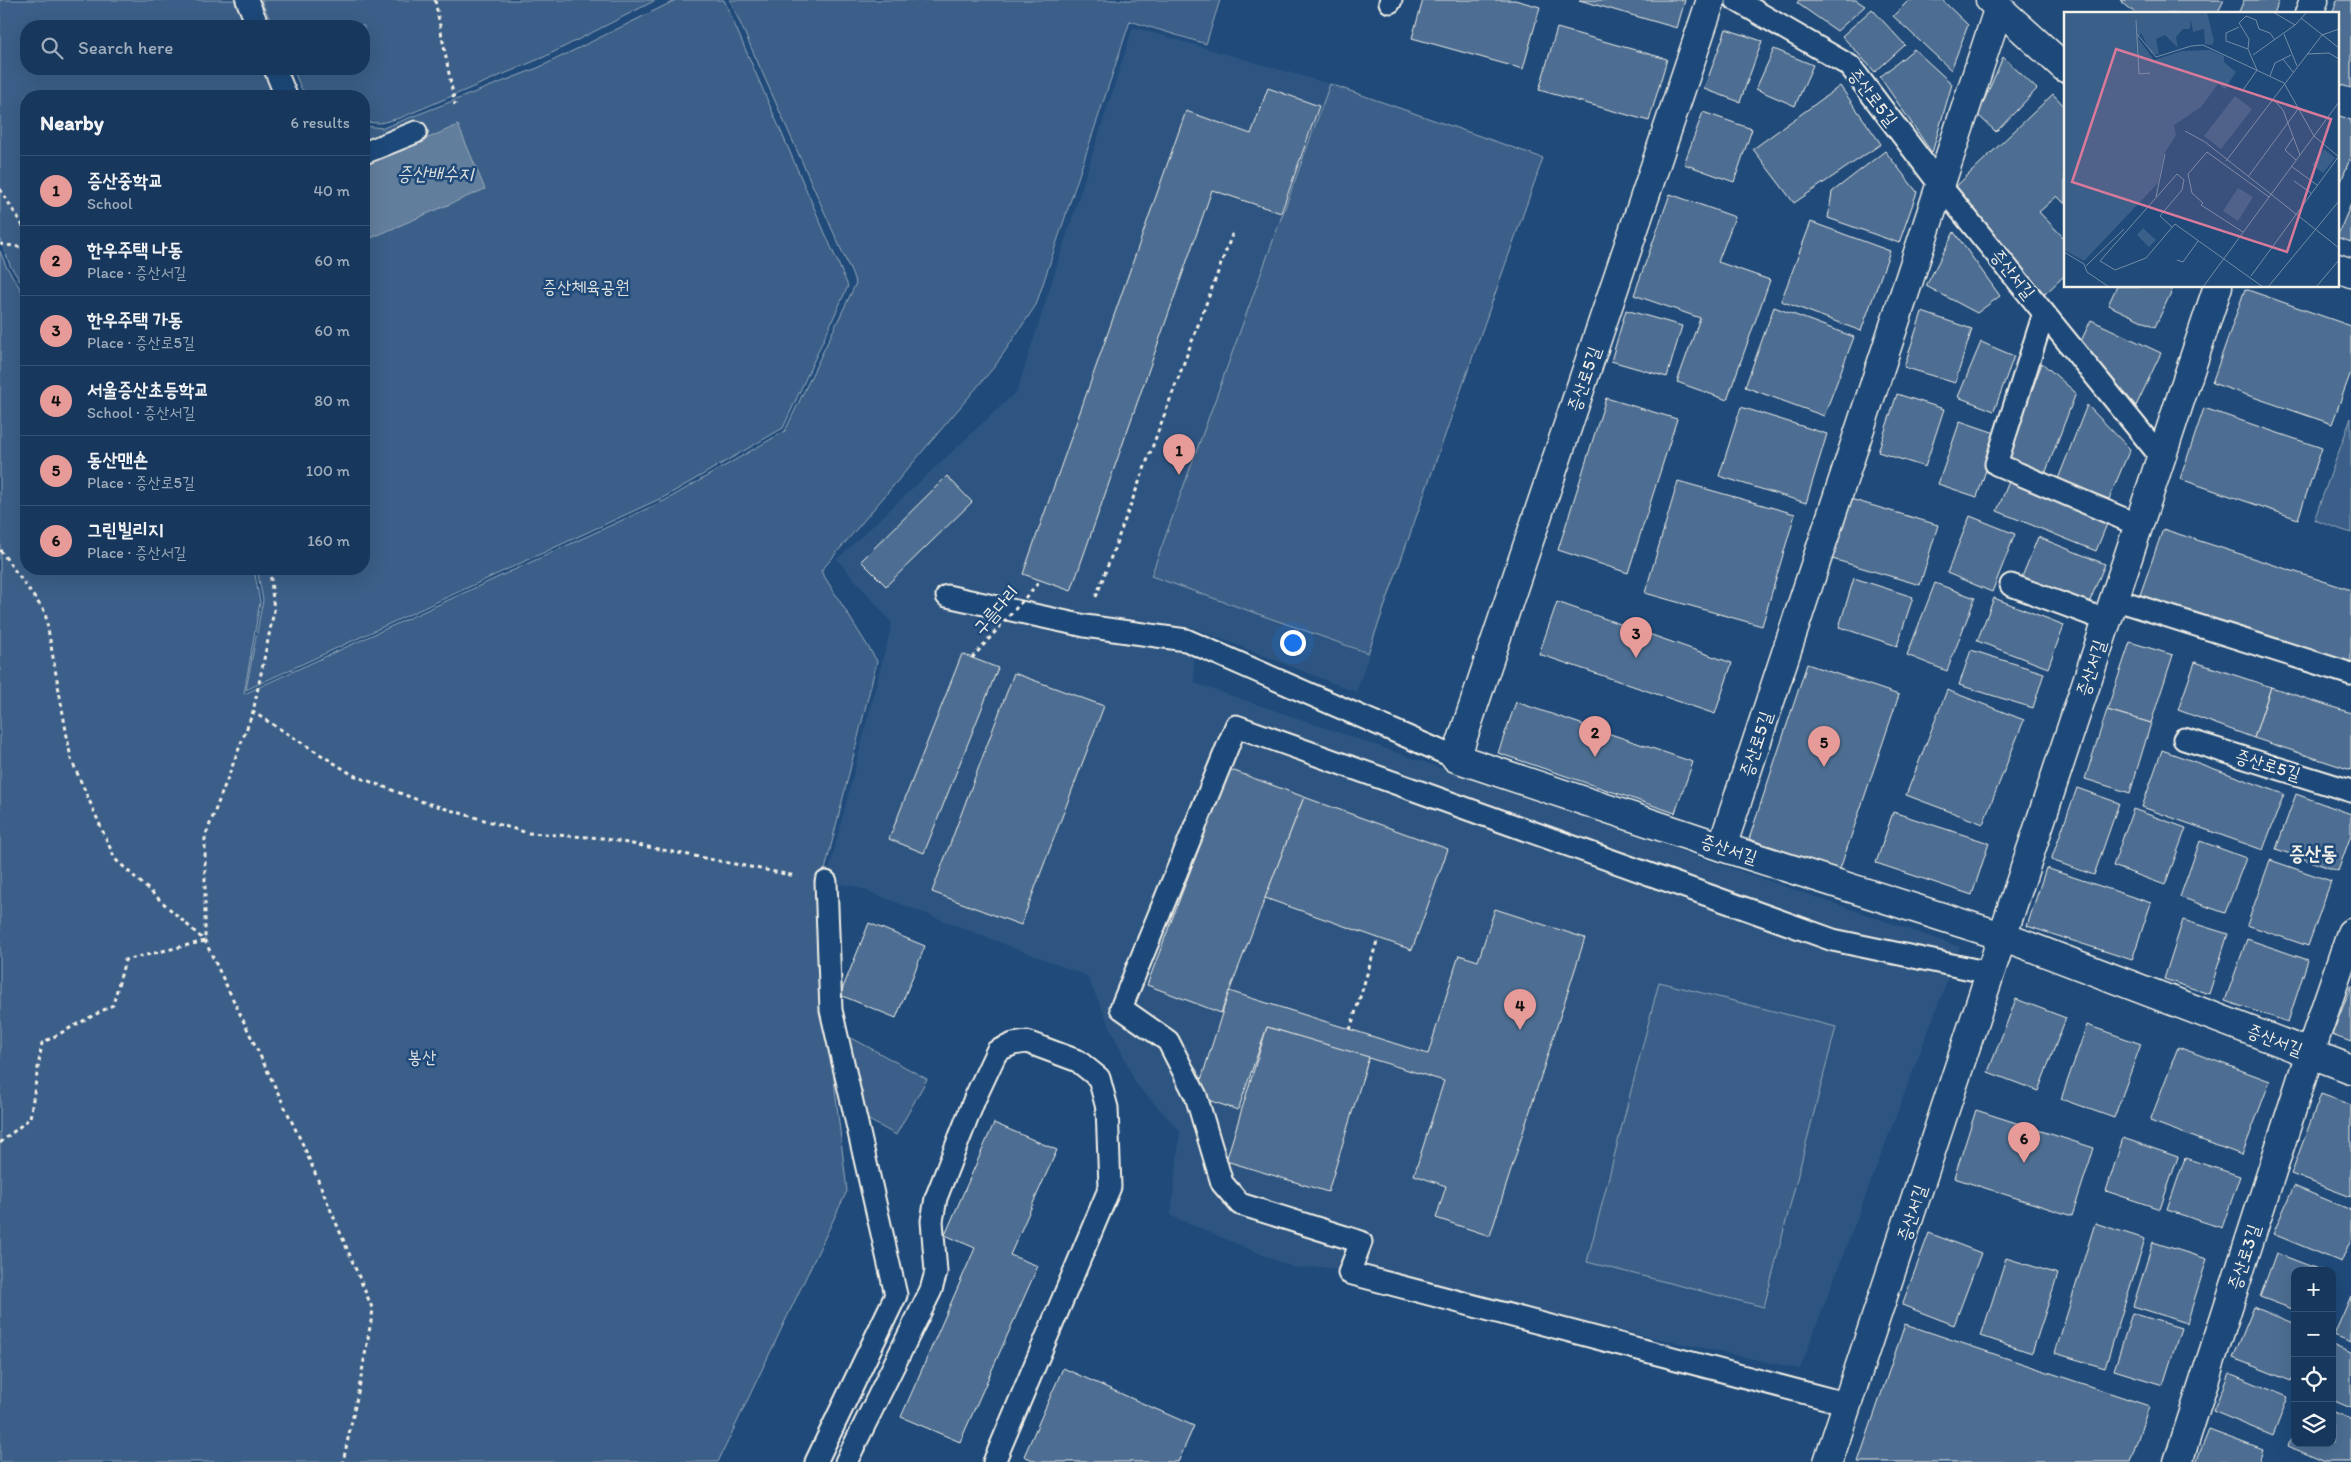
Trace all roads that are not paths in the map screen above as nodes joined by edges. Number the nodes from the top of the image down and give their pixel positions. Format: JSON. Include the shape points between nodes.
{"nodes":[{"id":1,"x":247,"y":0,"type":"edge"},
{"id":2,"x":1711,"y":0,"type":"edge"},
{"id":3,"x":1736,"y":0,"type":"edge"},
{"id":4,"x":2314,"y":0,"type":"edge"},
{"id":5,"x":1994,"y":4,"type":"edge"},
{"id":6,"x":2310,"y":12,"type":"edge"},
{"id":7,"x":255,"y":20,"type":"edge"},
{"id":8,"x":2064,"y":67,"type":"edge"},
{"id":9,"x":277,"y":75,"type":"edge"},
{"id":10,"x":284,"y":90,"type":"edge"},
{"id":11,"x":416,"y":132,"type":"dead end"},
{"id":12,"x":370,"y":151,"type":"edge"},
{"id":13,"x":1940,"y":185,"type":"junction"},
{"id":14,"x":2338,"y":268,"type":"edge"},
{"id":15,"x":2351,"y":273,"type":"edge"},
{"id":16,"x":2217,"y":288,"type":"edge"},
{"id":17,"x":2044,"y":313,"type":"junction"},
{"id":18,"x":2161,"y":457,"type":"junction"},
{"id":19,"x":2138,"y":526,"type":"junction"},
{"id":20,"x":2010,"y":585,"type":"dead end"},
{"id":21,"x":947,"y":596,"type":"dead end"},
{"id":22,"x":2110,"y":610,"type":"junction"},
{"id":23,"x":2351,"y":674,"type":"edge"},
{"id":24,"x":2184,"y":739,"type":"dead end"},
{"id":25,"x":1456,"y":758,"type":"junction"},
{"id":26,"x":2351,"y":791,"type":"edge"},
{"id":27,"x":1722,"y":848,"type":"junction"},
{"id":28,"x":826,"y":882,"type":"road end"},
{"id":29,"x":2351,"y":934,"type":"edge"},
{"id":30,"x":2002,"y":936,"type":"junction"},
{"id":31,"x":1990,"y":973,"type":"junction"},
{"id":32,"x":2310,"y":1053,"type":"junction"},
{"id":33,"x":2351,"y":1069,"type":"edge"},
{"id":34,"x":1848,"y":1404,"type":"junction"},
{"id":35,"x":816,"y":1462,"type":"edge"},
{"id":36,"x":846,"y":1462,"type":"edge"},
{"id":37,"x":994,"y":1462,"type":"edge"},
{"id":38,"x":1828,"y":1462,"type":"edge"},
{"id":39,"x":2178,"y":1462,"type":"edge"}],
"edges":[{"from":1,"to":7,"type":"lane"},
{"from":2,"to":25,"type":"street","name":"증산로5길"},
{"from":3,"to":13,"type":"lane","name":"증산로5길","via":[[1850,66]]},
{"from":4,"to":6,"type":"street"},
{"from":5,"to":8,"type":"street","name":"증산로5길"},
{"from":5,"to":13,"type":"street","name":"증산로5길"},
{"from":9,"to":10,"type":"lane"},
{"from":11,"to":12,"type":"lane"},
{"from":13,"to":17,"type":"lane","name":"증산서길"},
{"from":13,"to":27,"type":"street","name":"증산로5길"},
{"from":14,"to":15,"type":"street"},
{"from":16,"to":18,"type":"street","name":"증산서길"},
{"from":17,"to":18,"type":"lane","name":"증산서길"},
{"from":17,"to":19,"type":"lane","via":[[1996,464]]},
{"from":18,"to":19,"type":"street","name":"증산서길"},
{"from":19,"to":22,"type":"street","name":"증산서길"},
{"from":20,"to":22,"type":"lane"},
{"from":21,"to":25,"type":"lane","via":[[1085,626],[1186,640]]},
{"from":22,"to":23,"type":"lane"},
{"from":22,"to":30,"type":"street","name":"증산서길"},
{"from":24,"to":26,"type":"lane","name":"증산로5길"},
{"from":25,"to":27,"type":"street","name":"증산서길"},
{"from":27,"to":30,"type":"street","name":"증산서길"},
{"from":28,"to":35,"type":"lane","via":[[831,1010],[896,1295]]},
{"from":29,"to":32,"type":"street"},
{"from":30,"to":31,"type":"street","name":"증산서길"},
{"from":30,"to":32,"type":"street","name":"증산서길"},
{"from":31,"to":34,"type":"street","name":"증산서길"},
{"from":31,"to":34,"type":"lane","via":[[1833,940],[1236,726],[1121,1008],[1168,1041],[1196,1096],[1222,1183],[1240,1204],[1361,1242],[1349,1273]]},
{"from":32,"to":33,"type":"street","name":"증산서길"},
{"from":32,"to":39,"type":"street","name":"증산로3길"},
{"from":34,"to":38,"type":"street","name":"증산서길"},
{"from":36,"to":37,"type":"lane","via":[[931,1290],[936,1272],[932,1222],[936,1198],[975,1098],[998,1052],[1012,1044],[1027,1042],[1078,1061],[1099,1078],[1107,1108],[1110,1187]]}]}
